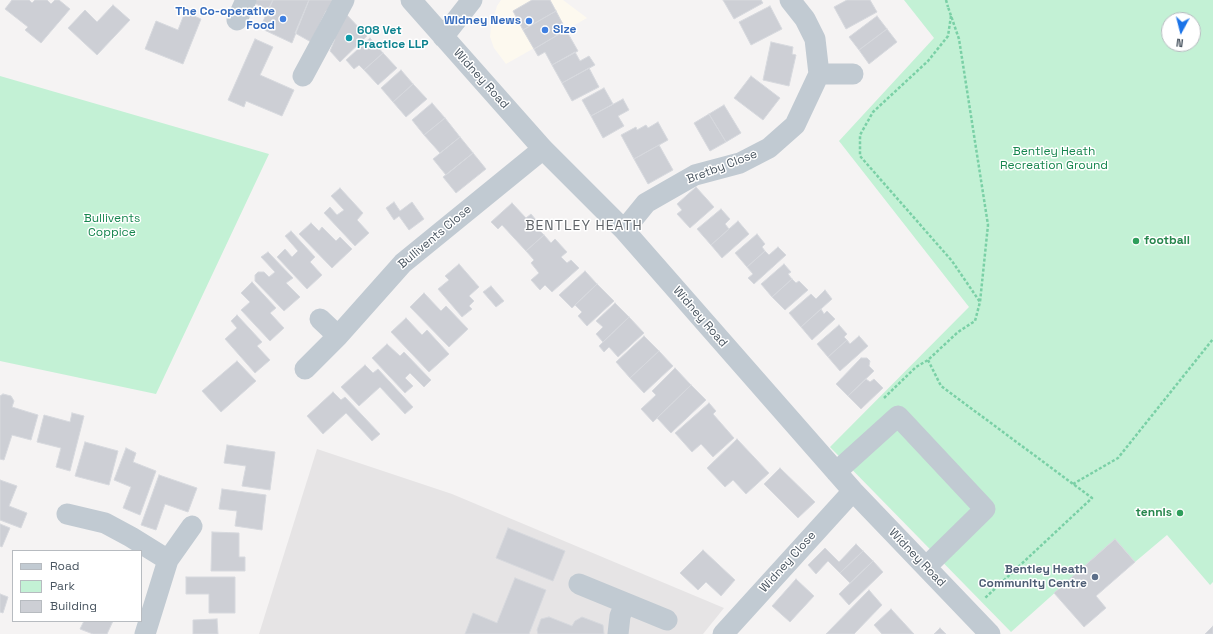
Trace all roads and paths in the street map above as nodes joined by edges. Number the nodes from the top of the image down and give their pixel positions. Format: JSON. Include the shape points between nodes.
{"nodes":[{"id":1,"x":246,"y":0,"type":"edge"},
{"id":2,"x":344,"y":0,"type":"edge"},
{"id":3,"x":411,"y":0,"type":"edge"},
{"id":4,"x":472,"y":0,"type":"edge"},
{"id":5,"x":790,"y":0,"type":"edge"},
{"id":6,"x":946,"y":0,"type":"edge"},
{"id":7,"x":948,"y":7,"type":"junction"},
{"id":8,"x":237,"y":20,"type":"dead end"},
{"id":9,"x":443,"y":37,"type":"junction"},
{"id":10,"x":819,"y":74,"type":"junction"},
{"id":11,"x":853,"y":74,"type":"dead end"},
{"id":12,"x":303,"y":76,"type":"dead end"},
{"id":13,"x":543,"y":148,"type":"junction"},
{"id":14,"x":624,"y":230,"type":"junction"},
{"id":15,"x":980,"y":302,"type":"junction"},
{"id":16,"x":320,"y":319,"type":"dead end"},
{"id":17,"x":338,"y":336,"type":"junction"},
{"id":18,"x":1213,"y":339,"type":"edge"},
{"id":19,"x":305,"y":369,"type":"dead end"},
{"id":20,"x":836,"y":472,"type":"junction"},
{"id":21,"x":1073,"y":484,"type":"junction"},
{"id":22,"x":853,"y":490,"type":"junction"},
{"id":23,"x":67,"y":514,"type":"dead end"},
{"id":24,"x":192,"y":526,"type":"dead end"},
{"id":25,"x":168,"y":560,"type":"junction"},
{"id":26,"x":926,"y":567,"type":"junction"},
{"id":27,"x":578,"y":584,"type":"dead end"},
{"id":28,"x":625,"y":604,"type":"junction"},
{"id":29,"x":970,"y":612,"type":"junction"},
{"id":30,"x":667,"y":620,"type":"dead end"},
{"id":31,"x":145,"y":634,"type":"edge"},
{"id":32,"x":618,"y":634,"type":"edge"},
{"id":33,"x":723,"y":634,"type":"edge"},
{"id":34,"x":990,"y":634,"type":"edge"}],
"edges":[{"from":1,"to":8,"type":"street"},
{"from":2,"to":12,"type":"street"},
{"from":3,"to":9,"type":"street","name":"Widney Road"},
{"from":4,"to":9,"type":"street"},
{"from":5,"to":10,"type":"street","via":[[805,19],[815,39]]},
{"from":6,"to":7,"type":"path"},
{"from":7,"to":15,"type":"path","via":[[959,39],[988,225]]},
{"from":7,"to":15,"type":"path","via":[[951,15],[948,36],[928,61],[874,112],[860,135],[860,156],[952,261]]},
{"from":9,"to":13,"type":"street","name":"Widney Road"},
{"from":10,"to":11,"type":"street"},
{"from":10,"to":14,"type":"street","name":"Bretby Close","via":[[795,125],[770,148],[740,163],[695,175],[646,203]]},
{"from":13,"to":14,"type":"street","name":"Widney Road"},
{"from":13,"to":17,"type":"street","name":"Bullivents Close","via":[[403,263]]},
{"from":14,"to":20,"type":"street","name":"Widney Road"},
{"from":15,"to":21,"type":"path","via":[[975,320],[928,360],[941,386]]},
{"from":16,"to":17,"type":"street"},
{"from":17,"to":19,"type":"street","name":"Bullivents Close"},
{"from":18,"to":21,"type":"path","via":[[1118,458]]},
{"from":20,"to":22,"type":"street","name":"Widney Road"},
{"from":20,"to":26,"type":"street","via":[[898,416],[985,509]]},
{"from":21,"to":29,"type":"path","via":[[1092,498]]},
{"from":22,"to":26,"type":"street","name":"Widney Road"},
{"from":22,"to":33,"type":"street","name":"Widney Close"},
{"from":23,"to":25,"type":"street","via":[[105,523]]},
{"from":24,"to":25,"type":"street"},
{"from":25,"to":31,"type":"street"},
{"from":26,"to":29,"type":"street","name":"Widney Road"},
{"from":27,"to":28,"type":"street"},
{"from":28,"to":30,"type":"street"},
{"from":28,"to":32,"type":"street","via":[[620,616]]},
{"from":29,"to":34,"type":"street","name":"Widney Road"}]}
